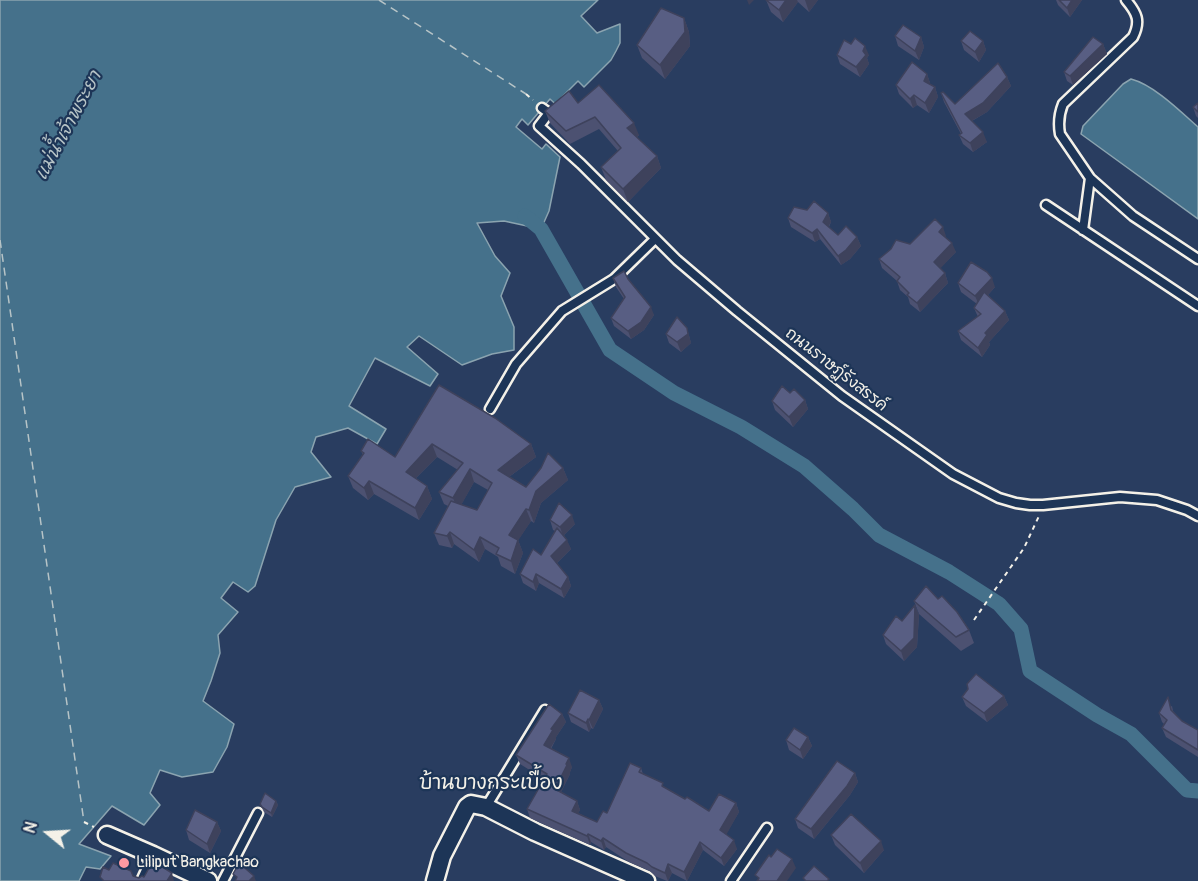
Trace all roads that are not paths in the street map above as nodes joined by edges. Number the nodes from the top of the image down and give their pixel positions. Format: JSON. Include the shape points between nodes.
{"nodes":[{"id":1,"x":1126,"y":0,"type":"edge"},
{"id":2,"x":542,"y":108,"type":"dead end"},
{"id":3,"x":1090,"y":178,"type":"junction"},
{"id":4,"x":1046,"y":205,"type":"dead end"},
{"id":5,"x":1083,"y":230,"type":"junction"},
{"id":6,"x":655,"y":238,"type":"junction"},
{"id":7,"x":1198,"y":259,"type":"edge"},
{"id":8,"x":1198,"y":306,"type":"edge"},
{"id":9,"x":490,"y":409,"type":"dead end"},
{"id":10,"x":1198,"y":516,"type":"edge"},
{"id":11,"x":545,"y":710,"type":"edge"},
{"id":12,"x":486,"y":807,"type":"junction"},
{"id":13,"x":258,"y":813,"type":"dead end"},
{"id":14,"x":767,"y":828,"type":"dead end"},
{"id":15,"x":107,"y":835,"type":"dead end"},
{"id":16,"x":153,"y":855,"type":"junction"},
{"id":17,"x":141,"y":881,"type":"edge"},
{"id":18,"x":208,"y":881,"type":"edge"},
{"id":19,"x":223,"y":881,"type":"edge"},
{"id":20,"x":435,"y":881,"type":"edge"},
{"id":21,"x":646,"y":881,"type":"edge"},
{"id":22,"x":730,"y":881,"type":"edge"}],
"edges":[{"from":1,"to":3,"type":"lane","via":[[1137,18],[1133,37],[1063,104],[1059,113],[1060,134]]},
{"from":2,"to":6,"type":"lane","name":"ถนนราษฎ์รังสรรค์","via":[[549,113],[539,126]]},
{"from":3,"to":5,"type":"lane"},
{"from":3,"to":7,"type":"lane","via":[[1133,216]]},
{"from":4,"to":5,"type":"lane"},
{"from":5,"to":8,"type":"lane"},
{"from":6,"to":9,"type":"lane","via":[[614,279],[562,311],[516,364]]},
{"from":6,"to":10,"type":"lane","name":"ถนนราษฎ์รังสรรค์","via":[[676,260],[842,396],[953,474],[999,498],[1030,505],[1120,497],[1157,500]]},
{"from":11,"to":12,"type":"lane"},
{"from":12,"to":20,"type":"street","via":[[467,807],[442,856]]},
{"from":12,"to":21,"type":"street"},
{"from":13,"to":19,"type":"lane"},
{"from":14,"to":22,"type":"lane"},
{"from":15,"to":16,"type":"street"},
{"from":16,"to":17,"type":"lane"},
{"from":16,"to":18,"type":"street"}]}
